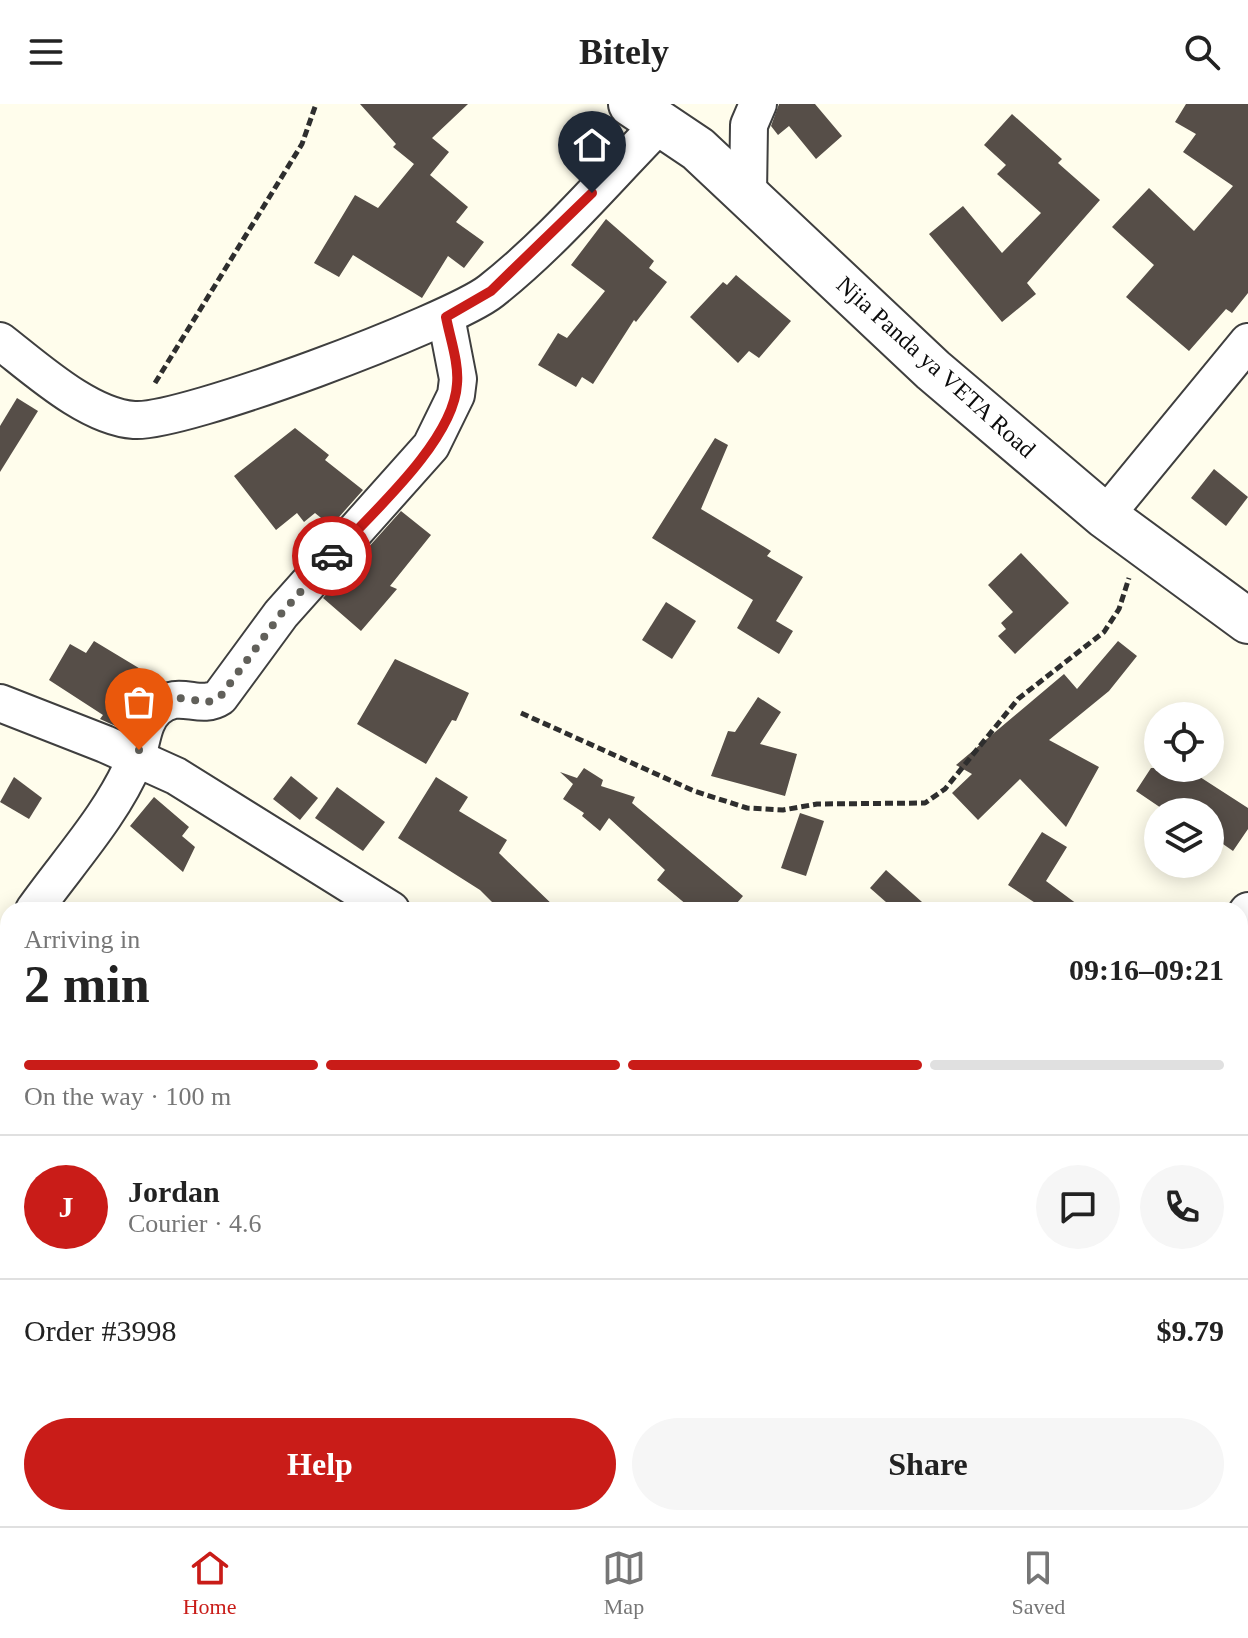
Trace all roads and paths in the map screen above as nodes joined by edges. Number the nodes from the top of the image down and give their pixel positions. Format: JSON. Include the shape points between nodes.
{"nodes":[{"id":1,"x":316,"y":104,"type":"edge"},
{"id":2,"x":758,"y":104,"type":"edge"},
{"id":3,"x":645,"y":115,"type":"edge"},
{"id":4,"x":748,"y":194,"type":"junction"},
{"id":5,"x":446,"y":317,"type":"junction"},
{"id":6,"x":0,"y":341,"type":"edge"},
{"id":7,"x":1248,"y":342,"type":"edge"},
{"id":8,"x":134,"y":420,"type":"junction"},
{"id":9,"x":1105,"y":516,"type":"junction"},
{"id":10,"x":1140,"y":543,"type":"junction"},
{"id":11,"x":1248,"y":621,"type":"edge"},
{"id":12,"x":0,"y":703,"type":"edge"},
{"id":13,"x":521,"y":713,"type":"dead end"},
{"id":14,"x":137,"y":758,"type":"junction"},
{"id":15,"x":40,"y":902,"type":"edge"},
{"id":16,"x":378,"y":902,"type":"edge"}],
"edges":[{"from":1,"to":8,"type":"path","via":[[302,144]]},
{"from":2,"to":4,"type":"street","via":[[749,125]]},
{"from":3,"to":4,"type":"street","name":"Njia Panda ya VETA Road","via":[[698,149]]},
{"from":3,"to":5,"type":"street","via":[[491,291]]},
{"from":4,"to":9,"type":"street","name":"Njia Panda ya VETA Road","via":[[933,370]]},
{"from":5,"to":8,"type":"street","via":[[250,391]]},
{"from":5,"to":14,"type":"street","via":[[458,379],[456,395],[431,446],[281,614],[220,697],[211,702],[171,700],[156,709]]},
{"from":6,"to":8,"type":"street","via":[[73,395],[101,411]]},
{"from":7,"to":9,"type":"street"},
{"from":9,"to":10,"type":"street","name":"Njia Panda ya VETA Road"},
{"from":10,"to":11,"type":"street","name":"Njia Panda ya VETA Road"},
{"from":10,"to":13,"type":"path","via":[[1119,609],[1104,632],[1018,699],[945,789],[925,803],[747,808],[694,791]]},
{"from":12,"to":14,"type":"street"},
{"from":14,"to":15,"type":"street"},
{"from":14,"to":16,"type":"street","via":[[216,798]]}]}
